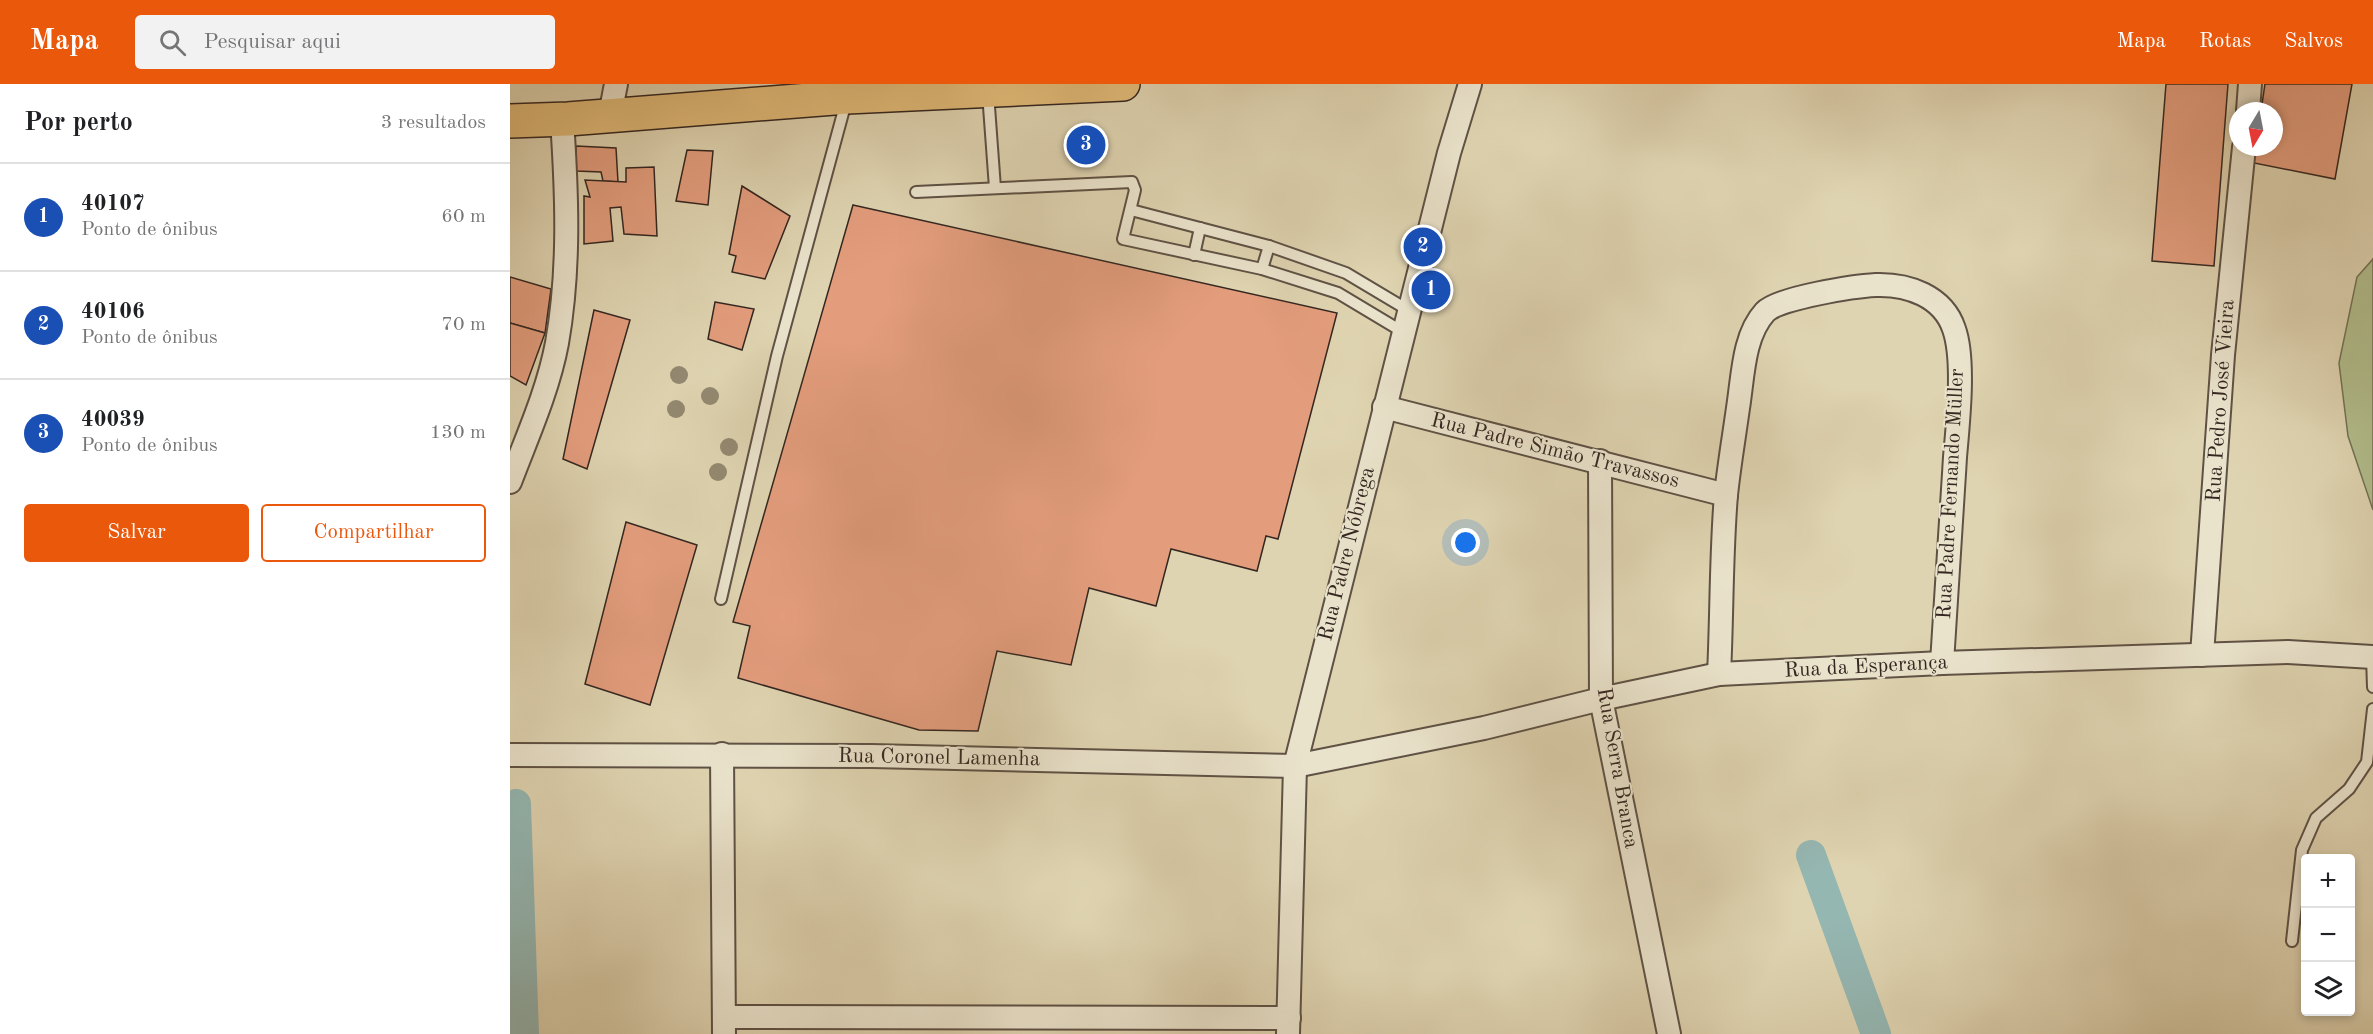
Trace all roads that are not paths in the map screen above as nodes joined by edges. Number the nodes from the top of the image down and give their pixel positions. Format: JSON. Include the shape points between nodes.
{"nodes":[{"id":1,"x":1123,"y":84,"type":"edge"},
{"id":2,"x":1470,"y":84,"type":"edge"},
{"id":3,"x":2250,"y":84,"type":"edge"},
{"id":4,"x":903,"y":89,"type":"edge"},
{"id":5,"x":988,"y":90,"type":"junction"},
{"id":6,"x":848,"y":91,"type":"edge"},
{"id":7,"x":613,"y":100,"type":"edge"},
{"id":8,"x":2249,"y":102,"type":"edge"},
{"id":9,"x":562,"y":120,"type":"junction"},
{"id":10,"x":510,"y":122,"type":"edge"},
{"id":11,"x":2243,"y":156,"type":"edge"},
{"id":12,"x":995,"y":188,"type":"junction"},
{"id":13,"x":916,"y":192,"type":"dead end"},
{"id":14,"x":1131,"y":210,"type":"junction"},
{"id":15,"x":1200,"y":228,"type":"junction"},
{"id":16,"x":1269,"y":246,"type":"junction"},
{"id":17,"x":1194,"y":255,"type":"junction"},
{"id":18,"x":1262,"y":269,"type":"junction"},
{"id":19,"x":1346,"y":273,"type":"junction"},
{"id":20,"x":1338,"y":293,"type":"junction"},
{"id":21,"x":1408,"y":310,"type":"junction"},
{"id":22,"x":1403,"y":332,"type":"junction"},
{"id":23,"x":1384,"y":406,"type":"junction"},
{"id":24,"x":1600,"y":461,"type":"junction"},
{"id":25,"x":510,"y":482,"type":"edge"},
{"id":26,"x":1726,"y":495,"type":"junction"},
{"id":27,"x":721,"y":599,"type":"dead end"},
{"id":28,"x":2202,"y":655,"type":"junction"},
{"id":29,"x":2372,"y":657,"type":"edge"},
{"id":30,"x":1942,"y":663,"type":"junction"},
{"id":31,"x":1719,"y":674,"type":"junction"},
{"id":32,"x":2373,"y":687,"type":"edge"},
{"id":33,"x":1601,"y":699,"type":"junction"},
{"id":34,"x":2373,"y":709,"type":"edge"},
{"id":35,"x":1367,"y":751,"type":"joint"},
{"id":36,"x":722,"y":754,"type":"junction"},
{"id":37,"x":510,"y":755,"type":"edge"},
{"id":38,"x":1295,"y":766,"type":"junction"},
{"id":39,"x":2292,"y":941,"type":"dead end"},
{"id":40,"x":724,"y":1026,"type":"edge"},
{"id":41,"x":1154,"y":1026,"type":"edge"},
{"id":42,"x":1289,"y":1026,"type":"edge"},
{"id":43,"x":1669,"y":1034,"type":"edge"}],
"edges":[{"from":1,"to":5,"type":"main road"},
{"from":2,"to":21,"type":"street","name":"Rua Padre Nóbrega"},
{"from":3,"to":8,"type":"street"},
{"from":4,"to":5,"type":"main road"},
{"from":4,"to":6,"type":"main road"},
{"from":5,"to":12,"type":"lane"},
{"from":6,"to":7,"type":"main road"},
{"from":6,"to":27,"type":"lane","via":[[777,356]]},
{"from":7,"to":9,"type":"main road"},
{"from":9,"to":10,"type":"main road"},
{"from":9,"to":25,"type":"street","via":[[566,250],[556,344]]},
{"from":11,"to":28,"type":"street","name":"Rua Pedro José Vieira","via":[[2223,355]]},
{"from":12,"to":13,"type":"lane"},
{"from":12,"to":14,"type":"lane","via":[[1132,182],[1136,190]]},
{"from":14,"to":15,"type":"lane"},
{"from":14,"to":17,"type":"lane","via":[[1124,239]]},
{"from":15,"to":16,"type":"lane"},
{"from":15,"to":17,"type":"lane"},
{"from":16,"to":18,"type":"lane"},
{"from":16,"to":19,"type":"lane"},
{"from":17,"to":18,"type":"lane"},
{"from":18,"to":20,"type":"lane"},
{"from":19,"to":20,"type":"lane"},
{"from":19,"to":21,"type":"lane"},
{"from":20,"to":22,"type":"lane"},
{"from":21,"to":22,"type":"street","name":"Rua Padre Nóbrega"},
{"from":22,"to":23,"type":"street","name":"Rua Padre Nóbrega"},
{"from":23,"to":24,"type":"street","name":"Rua Padre Simão Travassos"},
{"from":23,"to":38,"type":"street","name":"Rua Padre Nóbrega"},
{"from":24,"to":26,"type":"street","name":"Rua Padre Simão Travassos"},
{"from":24,"to":33,"type":"street","name":"Rua Serra Branca"},
{"from":26,"to":30,"type":"street","name":"Rua Padre Fernando Müller","via":[[1748,347],[1767,310],[1803,297],[1875,285],[1927,295],[1942,307],[1954,327],[1958,345],[1959,403]]},
{"from":26,"to":31,"type":"street","name":"Rua Padre Fernando Müller"},
{"from":28,"to":29,"type":"street","name":"Rua da Esperança","via":[[2288,652]]},
{"from":28,"to":30,"type":"street","name":"Rua da Esperança"},
{"from":29,"to":32,"type":"lane"},
{"from":30,"to":31,"type":"street","name":"Rua da Esperança"},
{"from":31,"to":33,"type":"street","name":"Rua da Esperança"},
{"from":33,"to":35,"type":"street","name":"Rua da Esperança"},
{"from":33,"to":43,"type":"street","name":"Rua Serra Branca"},
{"from":34,"to":39,"type":"lane","via":[[2367,762],[2349,789],[2316,818],[2302,850]]},
{"from":35,"to":38,"type":"street","name":"Rua Coronel Lamenha"},
{"from":36,"to":37,"type":"street","name":"Rua Coronel Lamenha"},
{"from":36,"to":38,"type":"street","name":"Rua Coronel Lamenha"},
{"from":36,"to":40,"type":"street"},
{"from":38,"to":42,"type":"street","name":"Rua Padre Nóbrega"},
{"from":40,"to":41,"type":"street"},
{"from":41,"to":42,"type":"street"}]}
